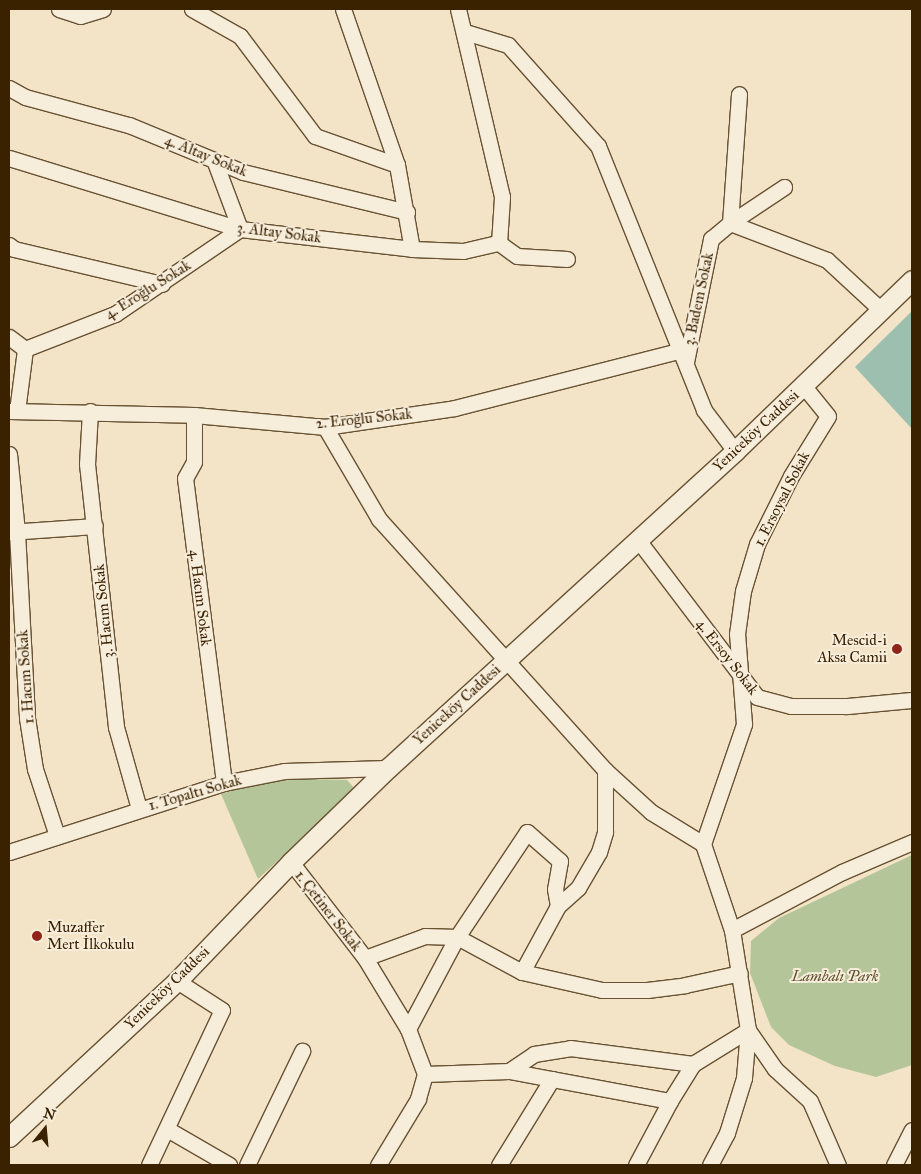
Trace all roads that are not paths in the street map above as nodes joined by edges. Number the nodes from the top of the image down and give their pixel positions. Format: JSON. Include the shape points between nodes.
{"nodes":[{"id":1,"x":59,"y":9,"type":"edge"},
{"id":2,"x":103,"y":9,"type":"edge"},
{"id":3,"x":192,"y":9,"type":"edge"},
{"id":4,"x":343,"y":9,"type":"edge"},
{"id":5,"x":458,"y":9,"type":"edge"},
{"id":6,"x":465,"y":32,"type":"junction"},
{"id":7,"x":9,"y":88,"type":"edge"},
{"id":8,"x":739,"y":94,"type":"dead end"},
{"id":9,"x":9,"y":158,"type":"edge"},
{"id":10,"x":214,"y":160,"type":"junction"},
{"id":11,"x":397,"y":165,"type":"junction"},
{"id":12,"x":784,"y":188,"type":"dead end"},
{"id":13,"x":407,"y":212,"type":"junction"},
{"id":14,"x":730,"y":223,"type":"junction"},
{"id":15,"x":240,"y":229,"type":"junction"},
{"id":16,"x":499,"y":243,"type":"junction"},
{"id":17,"x":9,"y":245,"type":"edge"},
{"id":18,"x":412,"y":249,"type":"junction"},
{"id":19,"x":566,"y":259,"type":"dead end"},
{"id":20,"x":912,"y":280,"type":"edge"},
{"id":21,"x":162,"y":284,"type":"junction"},
{"id":22,"x":881,"y":310,"type":"junction"},
{"id":23,"x":9,"y":337,"type":"edge"},
{"id":24,"x":24,"y":349,"type":"junction"},
{"id":25,"x":684,"y":356,"type":"junction"},
{"id":26,"x":804,"y":386,"type":"junction"},
{"id":27,"x":13,"y":411,"type":"edge"},
{"id":28,"x":90,"y":411,"type":"junction"},
{"id":29,"x":194,"y":415,"type":"junction"},
{"id":30,"x":325,"y":426,"type":"junction"},
{"id":31,"x":734,"y":451,"type":"junction"},
{"id":32,"x":9,"y":454,"type":"edge"},
{"id":33,"x":95,"y":526,"type":"junction"},
{"id":34,"x":13,"y":532,"type":"edge"},
{"id":35,"x":638,"y":540,"type":"junction"},
{"id":36,"x":506,"y":660,"type":"junction"},
{"id":37,"x":743,"y":682,"type":"junction"},
{"id":38,"x":912,"y":700,"type":"edge"},
{"id":39,"x":388,"y":768,"type":"junction"},
{"id":40,"x":604,"y":770,"type":"junction"},
{"id":41,"x":224,"y":783,"type":"junction"},
{"id":42,"x":139,"y":809,"type":"junction"},
{"id":43,"x":57,"y":836,"type":"junction"},
{"id":44,"x":912,"y":842,"type":"edge"},
{"id":45,"x":703,"y":844,"type":"junction"},
{"id":46,"x":9,"y":852,"type":"edge"},
{"id":47,"x":291,"y":862,"type":"junction"},
{"id":48,"x":558,"y":906,"type":"junction"},
{"id":49,"x":732,"y":930,"type":"junction"},
{"id":50,"x":457,"y":936,"type":"junction"},
{"id":51,"x":365,"y":958,"type":"junction"},
{"id":52,"x":522,"y":972,"type":"junction"},
{"id":53,"x":740,"y":973,"type":"junction"},
{"id":54,"x":177,"y":981,"type":"junction"},
{"id":55,"x":408,"y":1029,"type":"junction"},
{"id":56,"x":748,"y":1030,"type":"junction"},
{"id":57,"x":302,"y":1051,"type":"dead end"},
{"id":58,"x":693,"y":1064,"type":"junction"},
{"id":59,"x":510,"y":1071,"type":"junction"},
{"id":60,"x":425,"y":1074,"type":"junction"},
{"id":61,"x":552,"y":1079,"type":"junction"},
{"id":62,"x":670,"y":1101,"type":"junction"},
{"id":63,"x":167,"y":1129,"type":"junction"},
{"id":64,"x":912,"y":1130,"type":"edge"},
{"id":65,"x":9,"y":1137,"type":"edge"},
{"id":66,"x":149,"y":1165,"type":"edge"},
{"id":67,"x":229,"y":1165,"type":"edge"},
{"id":68,"x":246,"y":1165,"type":"edge"},
{"id":69,"x":378,"y":1165,"type":"edge"},
{"id":70,"x":499,"y":1165,"type":"edge"},
{"id":71,"x":636,"y":1165,"type":"edge"},
{"id":72,"x":710,"y":1165,"type":"edge"},
{"id":73,"x":838,"y":1165,"type":"edge"},
{"id":74,"x":894,"y":1165,"type":"edge"}],
"edges":[{"from":1,"to":2,"type":"street","via":[[80,16]]},
{"from":3,"to":11,"type":"street","via":[[240,36],[315,136]]},
{"from":4,"to":11,"type":"street"},
{"from":5,"to":6,"type":"street"},
{"from":6,"to":16,"type":"street","via":[[502,197]]},
{"from":6,"to":25,"type":"street","via":[[508,45],[598,146]]},
{"from":7,"to":10,"type":"street","name":"4. Altay Sokak","via":[[25,97],[129,124]]},
{"from":8,"to":14,"type":"street"},
{"from":9,"to":15,"type":"street","name":"3. Altay Sokak"},
{"from":10,"to":13,"type":"street","name":"4. Altay Sokak","via":[[243,172]]},
{"from":10,"to":15,"type":"street"},
{"from":11,"to":13,"type":"street"},
{"from":12,"to":14,"type":"street","name":"3. Badem Sokak"},
{"from":13,"to":18,"type":"street"},
{"from":14,"to":22,"type":"street","via":[[826,260]]},
{"from":14,"to":25,"type":"street","name":"3. Badem Sokak","via":[[711,239]]},
{"from":15,"to":18,"type":"street","name":"3. Altay Sokak"},
{"from":15,"to":21,"type":"street","name":"4. Eroğlu Sokak"},
{"from":16,"to":18,"type":"street","name":"3. Altay Sokak","via":[[463,251]]},
{"from":16,"to":19,"type":"street","via":[[517,256]]},
{"from":17,"to":21,"type":"street","via":[[14,249]]},
{"from":20,"to":22,"type":"street","name":"Yeniceköy Caddesi"},
{"from":21,"to":24,"type":"street","name":"4. Eroğlu Sokak","via":[[115,314]]},
{"from":22,"to":26,"type":"street","name":"Yeniceköy Caddesi"},
{"from":23,"to":24,"type":"street"},
{"from":24,"to":27,"type":"street"},
{"from":25,"to":30,"type":"street","name":"2. Eroğlu Sokak","via":[[455,408]]},
{"from":25,"to":31,"type":"street","via":[[704,410]]},
{"from":26,"to":31,"type":"street","name":"Yeniceköy Caddesi"},
{"from":26,"to":37,"type":"street","name":"1. Ersoysal Sokak","via":[[828,416],[791,476],[758,544],[743,591],[738,634]]},
{"from":27,"to":28,"type":"street","name":"2. Eroğlu Sokak"},
{"from":28,"to":29,"type":"street","name":"2. Eroğlu Sokak"},
{"from":28,"to":33,"type":"street","name":"3. Hacım Sokak","via":[[87,464]]},
{"from":29,"to":30,"type":"street","name":"2. Eroğlu Sokak"},
{"from":29,"to":41,"type":"street","name":"4. Hacım Sokak","via":[[194,462],[185,478]]},
{"from":30,"to":36,"type":"street","via":[[380,518]]},
{"from":31,"to":35,"type":"street","name":"Yeniceköy Caddesi"},
{"from":32,"to":34,"type":"street","name":"1. Hacım Sokak"},
{"from":33,"to":34,"type":"street"},
{"from":33,"to":42,"type":"street","name":"3. Hacım Sokak","via":[[116,727]]},
{"from":34,"to":43,"type":"street","name":"1. Hacım Sokak","via":[[27,718],[35,769]]},
{"from":35,"to":36,"type":"street","name":"Yeniceköy Caddesi"},
{"from":35,"to":37,"type":"street","name":"4. Ersoy Sokak"},
{"from":36,"to":39,"type":"street","name":"Yeniceköy Caddesi"},
{"from":36,"to":40,"type":"street"},
{"from":37,"to":38,"type":"street","name":"4. Ersoy Sokak","via":[[757,697],[791,706],[847,706]]},
{"from":37,"to":45,"type":"street","via":[[744,724]]},
{"from":39,"to":41,"type":"street","name":"1. Topaltı Sokak","via":[[284,771]]},
{"from":39,"to":47,"type":"street","name":"Yeniceköy Caddesi"},
{"from":40,"to":45,"type":"street","via":[[651,812]]},
{"from":40,"to":48,"type":"street","via":[[605,832],[599,852],[578,888]]},
{"from":41,"to":42,"type":"street","name":"1. Topaltı Sokak"},
{"from":42,"to":43,"type":"street","name":"1. Topaltı Sokak"},
{"from":43,"to":46,"type":"street","name":"1. Topaltı Sokak"},
{"from":44,"to":49,"type":"street","via":[[842,872]]},
{"from":45,"to":49,"type":"street"},
{"from":47,"to":51,"type":"street","name":"1. Çetiner Sokak"},
{"from":47,"to":54,"type":"street","name":"Yeniceköy Caddesi"},
{"from":48,"to":50,"type":"street","via":[[555,889],[560,860],[527,832]]},
{"from":48,"to":52,"type":"street"},
{"from":49,"to":53,"type":"street"},
{"from":50,"to":51,"type":"street","name":"1. Çetiner Sokak","via":[[425,936]]},
{"from":50,"to":52,"type":"street","name":"1. Çetiner Sokak"},
{"from":50,"to":55,"type":"street"},
{"from":51,"to":55,"type":"street"},
{"from":52,"to":53,"type":"street","name":"1. Çetiner Sokak","via":[[611,990],[685,985]]},
{"from":53,"to":56,"type":"street"},
{"from":54,"to":63,"type":"street","via":[[222,1010]]},
{"from":54,"to":65,"type":"street","name":"Yeniceköy Caddesi"},
{"from":55,"to":60,"type":"street"},
{"from":56,"to":58,"type":"street"},
{"from":56,"to":72,"type":"street","via":[[744,1078],[727,1133]]},
{"from":56,"to":73,"type":"street","via":[[775,1069],[810,1102]]},
{"from":57,"to":68,"type":"street"},
{"from":58,"to":59,"type":"street","via":[[570,1048],[534,1054]]},
{"from":58,"to":62,"type":"street"},
{"from":59,"to":60,"type":"street"},
{"from":59,"to":61,"type":"street"},
{"from":60,"to":69,"type":"street","via":[[418,1099]]},
{"from":61,"to":62,"type":"street"},
{"from":61,"to":70,"type":"street"},
{"from":62,"to":71,"type":"street"},
{"from":63,"to":66,"type":"street"},
{"from":63,"to":67,"type":"street"},
{"from":64,"to":74,"type":"street"}]}
